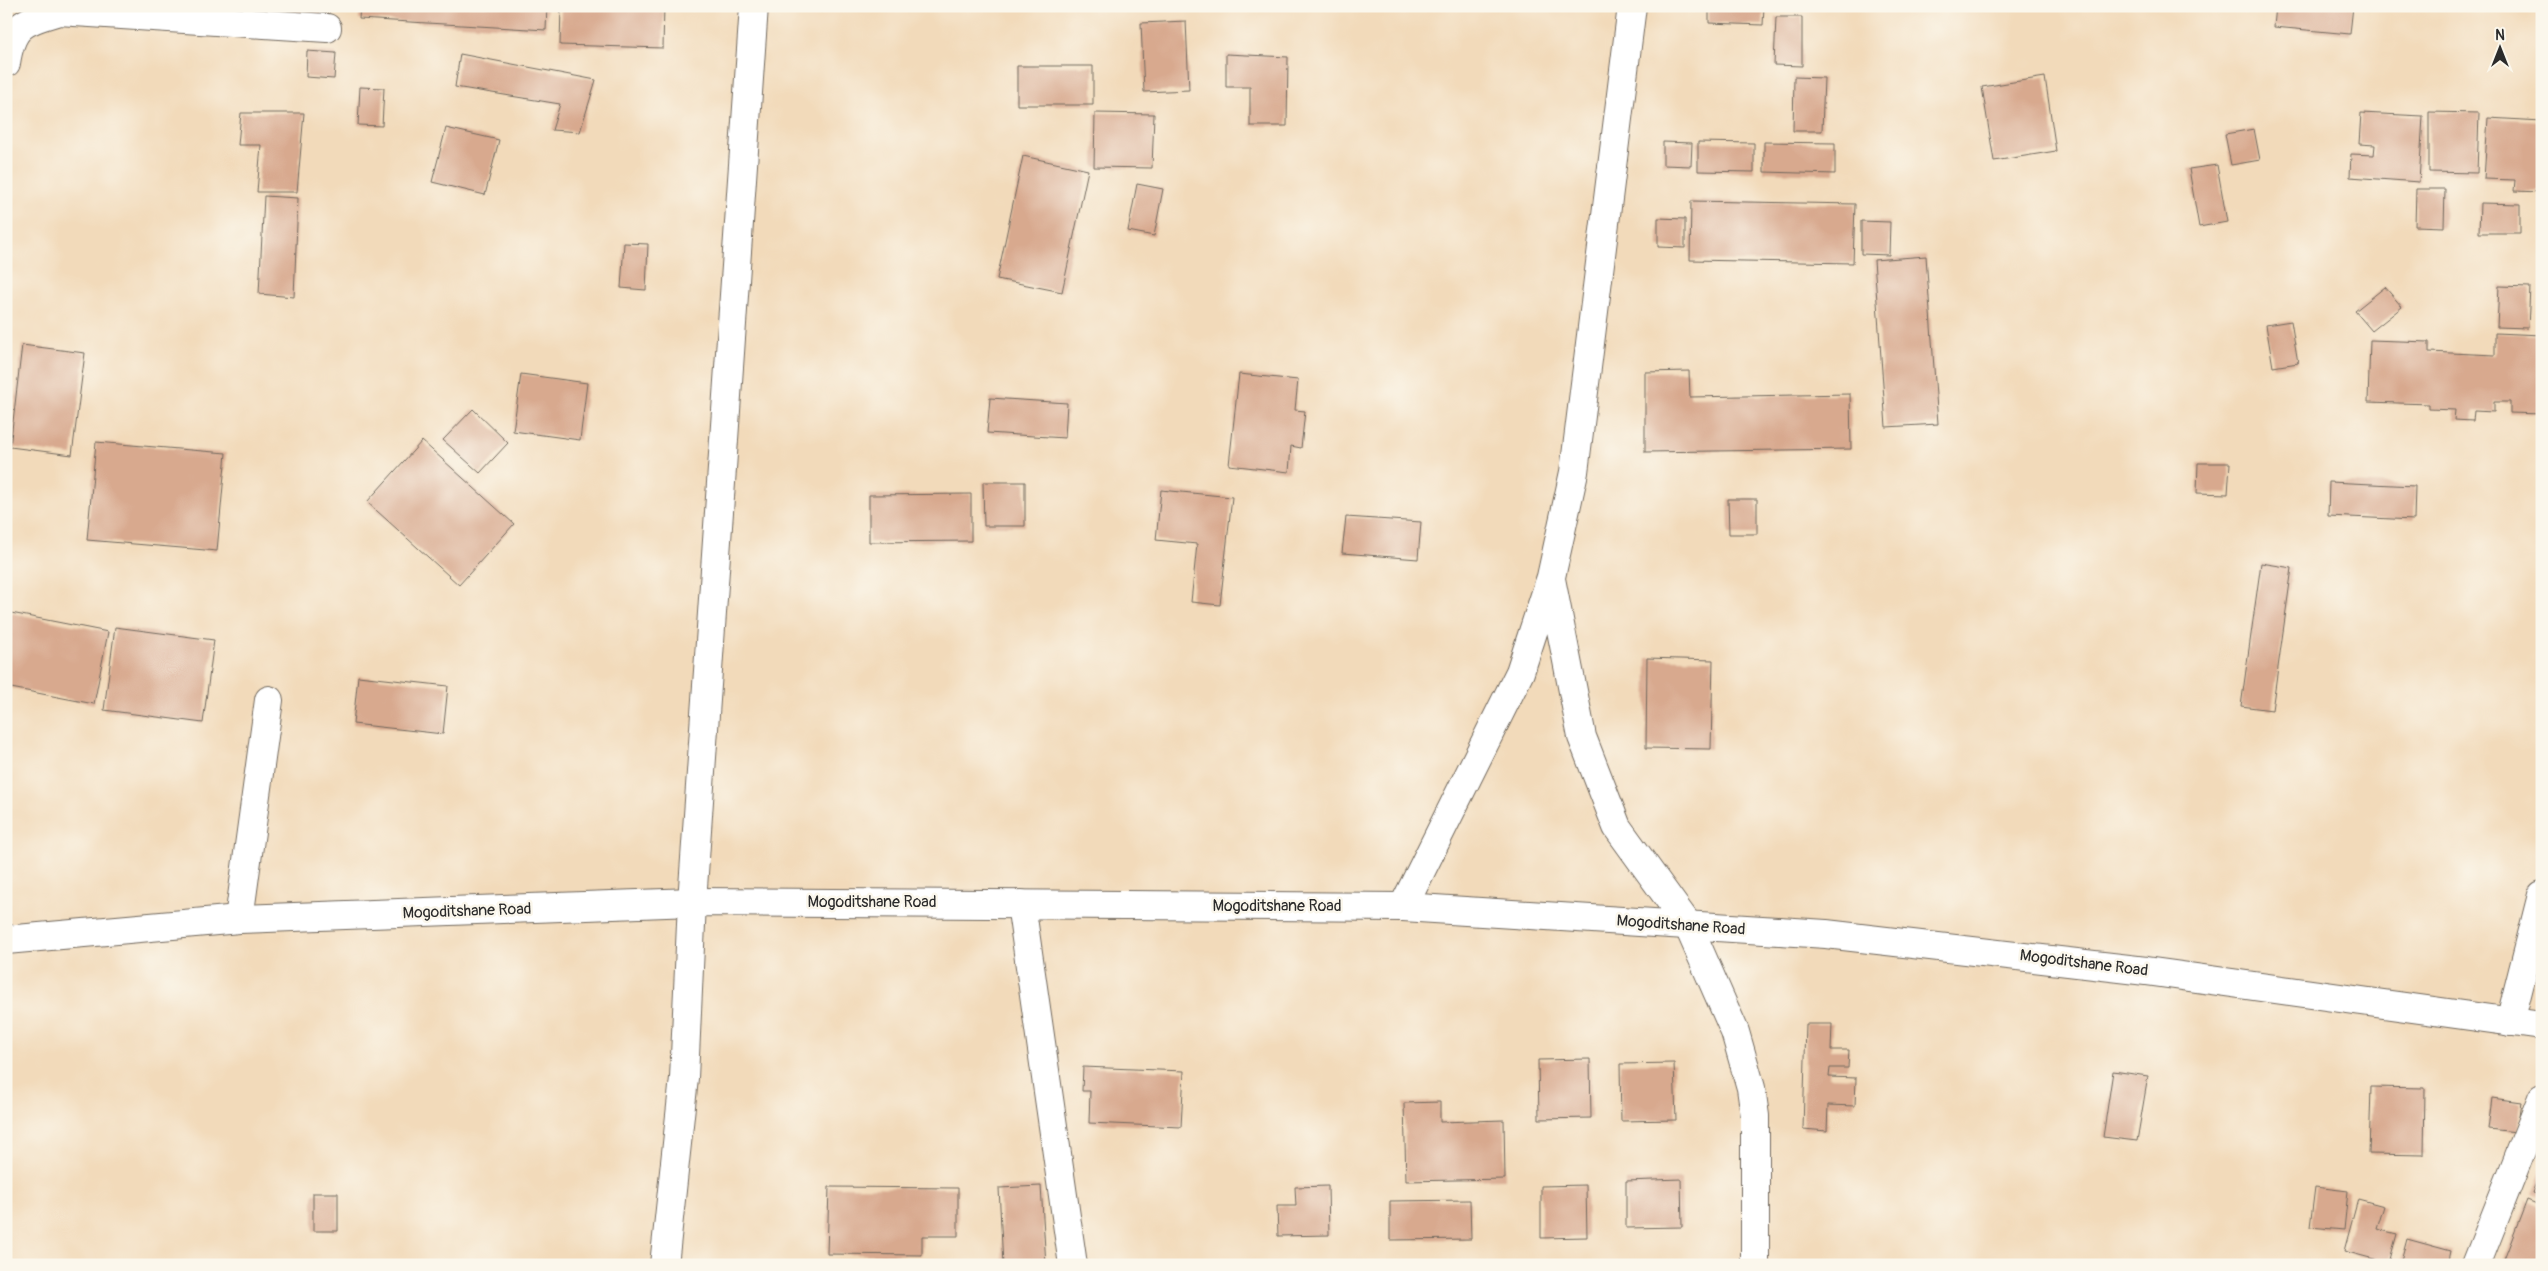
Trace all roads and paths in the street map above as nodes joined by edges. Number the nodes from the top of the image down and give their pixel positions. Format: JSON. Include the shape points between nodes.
{"nodes":[{"id":1,"x":754,"y":6,"type":"edge"},
{"id":2,"x":1632,"y":6,"type":"edge"},
{"id":3,"x":327,"y":28,"type":"dead end"},
{"id":4,"x":7,"y":59,"type":"edge"},
{"id":5,"x":6,"y":63,"type":"edge"},
{"id":6,"x":1550,"y":578,"type":"junction"},
{"id":7,"x":269,"y":700,"type":"dead end"},
{"id":8,"x":2542,"y":895,"type":"edge"},
{"id":9,"x":692,"y":902,"type":"junction"},
{"id":10,"x":1021,"y":904,"type":"junction"},
{"id":11,"x":1403,"y":907,"type":"junction"},
{"id":12,"x":239,"y":919,"type":"junction"},
{"id":13,"x":1688,"y":925,"type":"junction"},
{"id":14,"x":6,"y":940,"type":"edge"},
{"id":15,"x":2510,"y":1022,"type":"junction"},
{"id":16,"x":2542,"y":1026,"type":"edge"},
{"id":17,"x":2542,"y":1098,"type":"edge"},
{"id":18,"x":664,"y":1265,"type":"edge"},
{"id":19,"x":1073,"y":1265,"type":"edge"},
{"id":20,"x":1755,"y":1265,"type":"edge"},
{"id":21,"x":2476,"y":1265,"type":"edge"}],
"edges":[{"from":1,"to":9,"type":"street"},
{"from":2,"to":6,"type":"street","via":[[1574,472]]},
{"from":3,"to":4,"type":"street","via":[[59,11],[27,20],[12,37]]},
{"from":4,"to":5,"type":"street"},
{"from":6,"to":11,"type":"street","via":[[1520,672]]},
{"from":6,"to":13,"type":"street","via":[[1582,737],[1617,827]]},
{"from":7,"to":12,"type":"street"},
{"from":8,"to":15,"type":"street"},
{"from":9,"to":10,"type":"street","name":"Mogoditshane Road"},
{"from":9,"to":12,"type":"street","name":"Mogoditshane Road"},
{"from":9,"to":18,"type":"street","via":[[684,1078]]},
{"from":10,"to":11,"type":"street","name":"Mogoditshane Road"},
{"from":10,"to":19,"type":"street"},
{"from":11,"to":13,"type":"street","name":"Mogoditshane Road"},
{"from":12,"to":14,"type":"street","name":"Mogoditshane Road"},
{"from":13,"to":15,"type":"street","name":"Mogoditshane Road","via":[[1826,934],[2052,959]]},
{"from":13,"to":20,"type":"street","via":[[1735,1032],[1751,1088],[1755,1116]]},
{"from":15,"to":16,"type":"street","name":"Mogoditshane Road"},
{"from":17,"to":21,"type":"street"}]}
